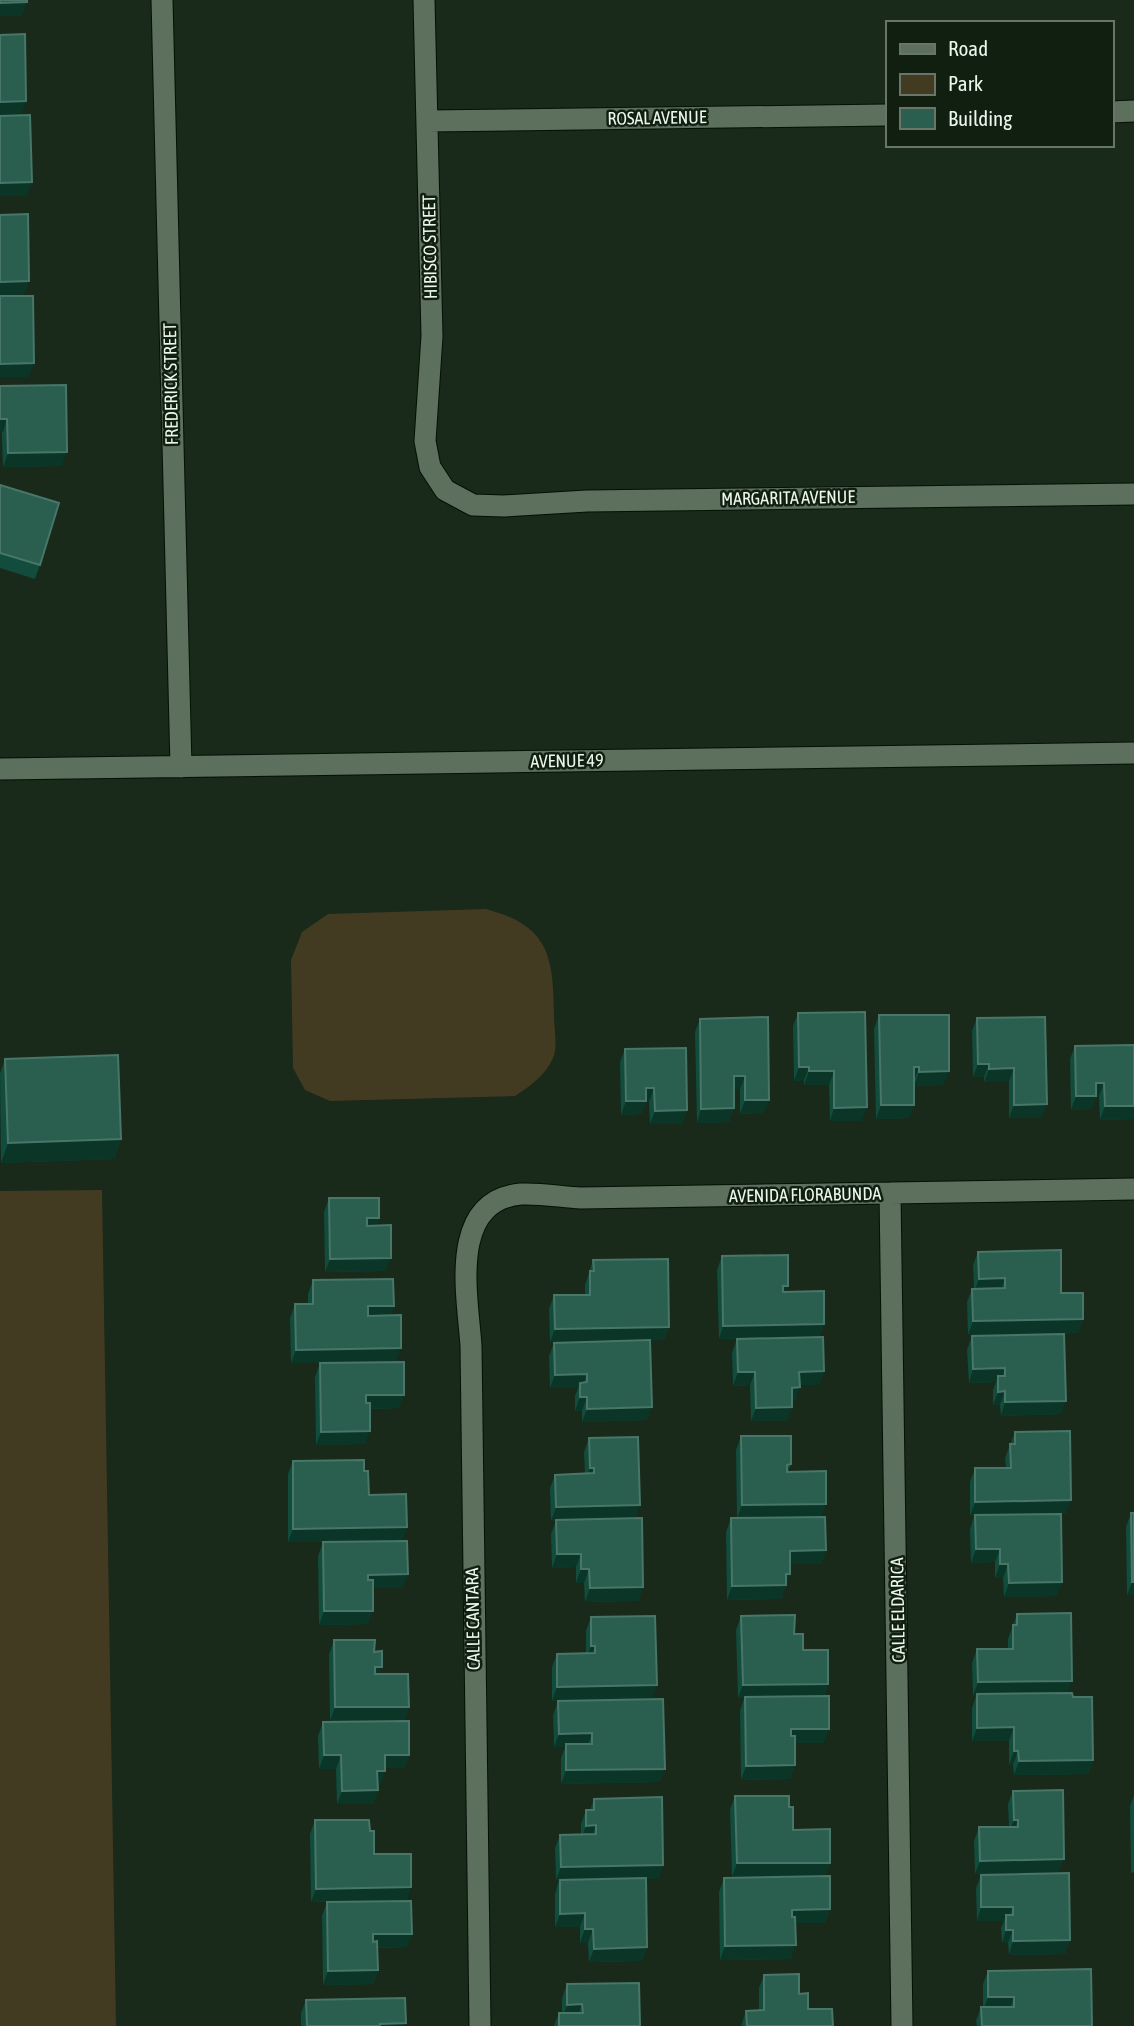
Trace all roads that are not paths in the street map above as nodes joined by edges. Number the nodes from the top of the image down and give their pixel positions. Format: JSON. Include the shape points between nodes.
{"nodes":[{"id":1,"x":162,"y":0,"type":"edge"},
{"id":2,"x":424,"y":0,"type":"edge"},
{"id":3,"x":1134,"y":111,"type":"edge"},
{"id":4,"x":1113,"y":112,"type":"edge"},
{"id":5,"x":886,"y":115,"type":"edge"},
{"id":6,"x":427,"y":121,"type":"junction"},
{"id":7,"x":445,"y":490,"type":"joint"},
{"id":8,"x":1134,"y":494,"type":"edge"},
{"id":9,"x":1134,"y":753,"type":"edge"},
{"id":10,"x":181,"y":767,"type":"junction"},
{"id":11,"x":0,"y":769,"type":"edge"},
{"id":12,"x":1134,"y":1189,"type":"edge"},
{"id":13,"x":890,"y":1193,"type":"junction"},
{"id":14,"x":483,"y":1216,"type":"joint"},
{"id":15,"x":480,"y":2026,"type":"edge"},
{"id":16,"x":902,"y":2026,"type":"edge"}],
"edges":[{"from":1,"to":10,"type":"street","name":"FREDERICK STREET"},
{"from":2,"to":6,"type":"street","name":"HIBISCO STREET"},
{"from":3,"to":4,"type":"street"},
{"from":5,"to":6,"type":"street","name":"ROSAL AVENUE"},
{"from":6,"to":7,"type":"street","name":"HIBISCO STREET","via":[[432,336],[425,441],[430,467]]},
{"from":7,"to":8,"type":"street","name":"MARGARITA AVENUE","via":[[473,505],[504,506]]},
{"from":9,"to":10,"type":"street","name":"AVENUE 49"},
{"from":10,"to":11,"type":"street","name":"AVENUE 49"},
{"from":12,"to":13,"type":"street","name":"AVENIDA FLORABUNDA"},
{"from":13,"to":14,"type":"street","name":"AVENIDA FLORABUNDA","via":[[581,1198],[521,1194],[498,1201]]},
{"from":13,"to":16,"type":"street","name":"CALLE ELDARICA"},
{"from":14,"to":15,"type":"street","name":"CALLE CANTARA","via":[[471,1234],[465,1256],[471,1346]]}]}
